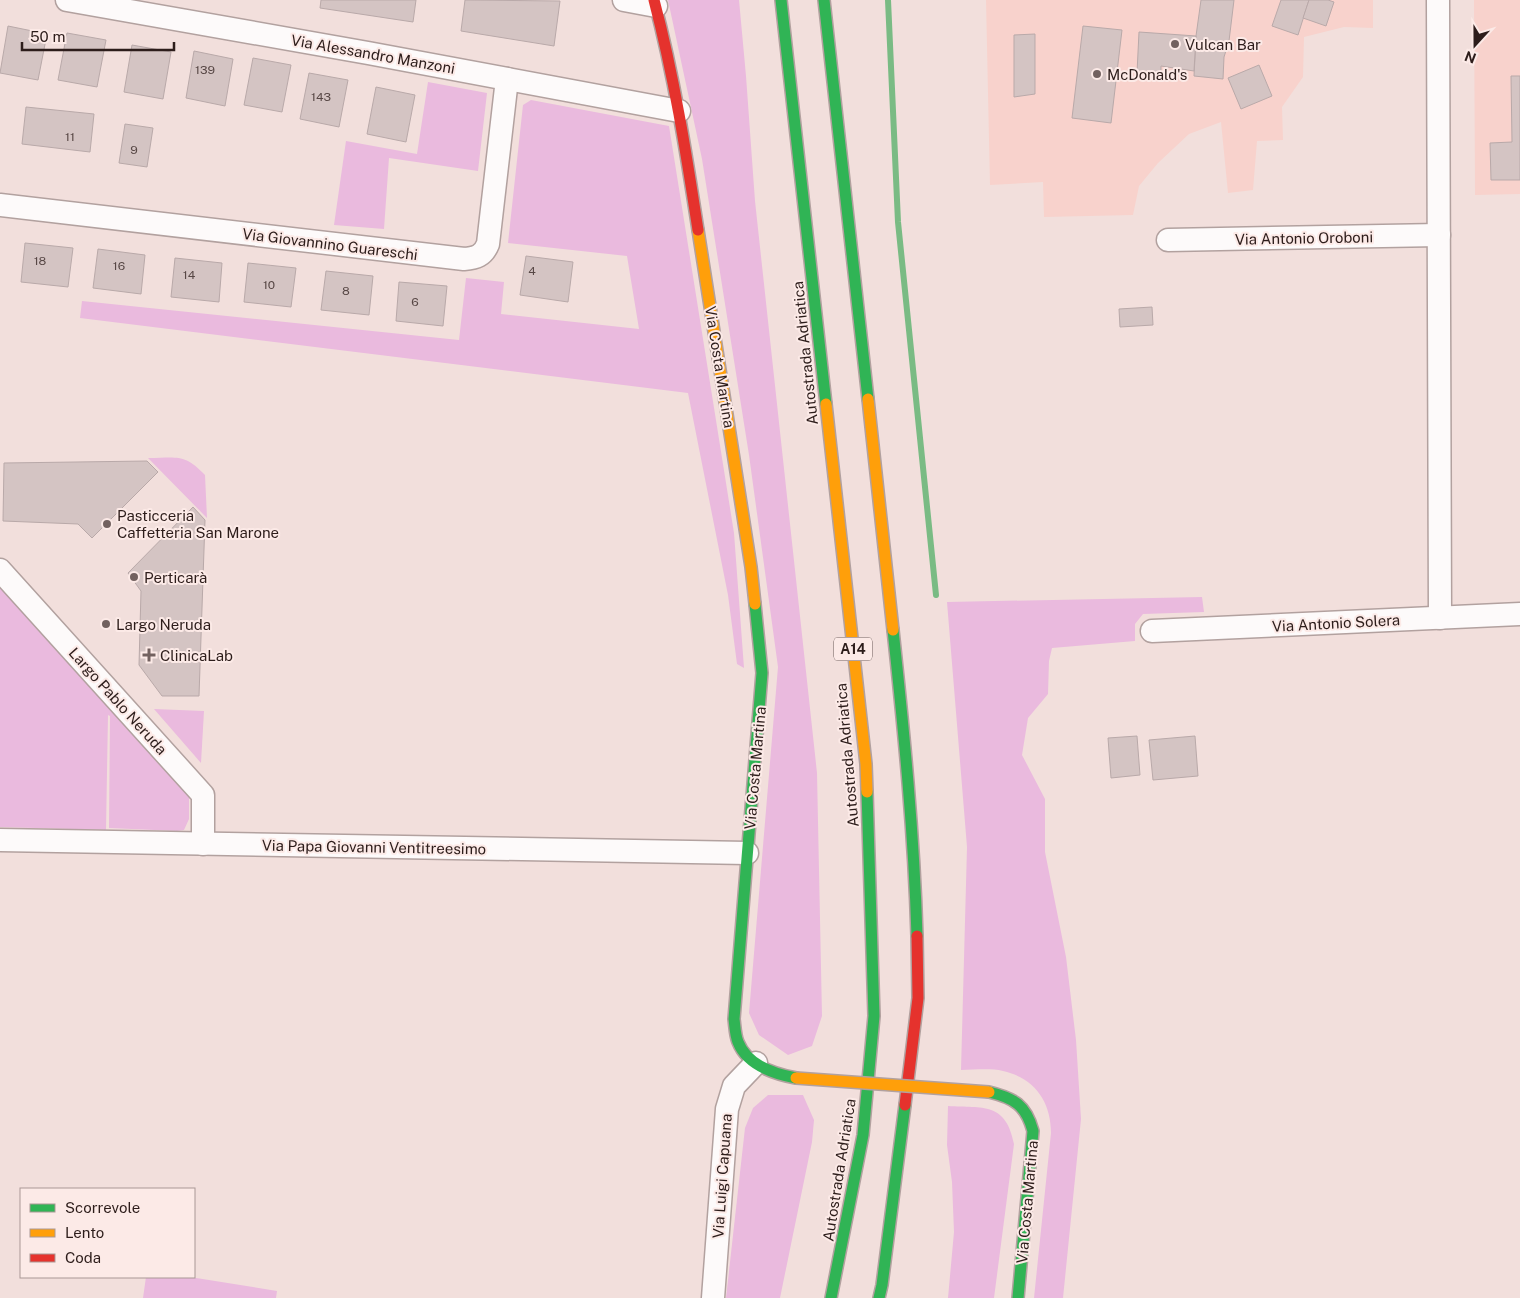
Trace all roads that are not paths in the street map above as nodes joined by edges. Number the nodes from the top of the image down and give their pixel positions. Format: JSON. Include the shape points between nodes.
{"nodes":[{"id":1,"x":67,"y":0,"type":"edge"},
{"id":2,"x":624,"y":0,"type":"edge"},
{"id":3,"x":781,"y":0,"type":"edge"},
{"id":4,"x":824,"y":0,"type":"edge"},
{"id":5,"x":1438,"y":0,"type":"edge"},
{"id":6,"x":655,"y":3,"type":"edge"},
{"id":7,"x":506,"y":79,"type":"junction"},
{"id":8,"x":679,"y":111,"type":"junction"},
{"id":9,"x":0,"y":205,"type":"edge"},
{"id":10,"x":1439,"y":235,"type":"junction"},
{"id":11,"x":1168,"y":240,"type":"dead end"},
{"id":12,"x":0,"y":570,"type":"edge"},
{"id":13,"x":1520,"y":614,"type":"edge"},
{"id":14,"x":1440,"y":618,"type":"junction"},
{"id":15,"x":1152,"y":631,"type":"dead end"},
{"id":16,"x":0,"y":840,"type":"edge"},
{"id":17,"x":203,"y":844,"type":"junction"},
{"id":18,"x":747,"y":853,"type":"junction"},
{"id":19,"x":756,"y":1063,"type":"junction"},
{"id":20,"x":713,"y":1298,"type":"edge"},
{"id":21,"x":831,"y":1298,"type":"edge"},
{"id":22,"x":879,"y":1298,"type":"edge"},
{"id":23,"x":1018,"y":1298,"type":"edge"}],
"edges":[{"from":1,"to":7,"type":"street","name":"Via Alessandro Manzoni"},
{"from":2,"to":6,"type":"street","name":"Via Costa Martina"},
{"from":3,"to":21,"type":"main road","name":"Autostrada Adriatica","number":"A14","via":[[866,764],[872,886],[874,1016],[863,1135]]},
{"from":4,"to":22,"type":"main road","number":"A14","via":[[915,862],[918,998]]},
{"from":5,"to":10,"type":"street"},
{"from":6,"to":8,"type":"main road","name":"Via Costa Martina"},
{"from":7,"to":8,"type":"street","name":"Via Alessandro Manzoni"},
{"from":7,"to":9,"type":"street","name":"Via Giovannino Guareschi","via":[[488,244],[481,255],[474,258]]},
{"from":8,"to":18,"type":"main road","name":"Via Costa Martina","via":[[752,567],[762,674]]},
{"from":10,"to":11,"type":"street","name":"Via Antonio Oroboni"},
{"from":10,"to":14,"type":"street"},
{"from":12,"to":17,"type":"street","name":"Largo Pablo Neruda","via":[[203,795]]},
{"from":13,"to":14,"type":"street","name":"Via Antonio Solera"},
{"from":14,"to":15,"type":"street","name":"Via Antonio Solera"},
{"from":16,"to":17,"type":"street","name":"Via Papa Giovanni Ventitreesimo"},
{"from":17,"to":18,"type":"street","name":"Via Papa Giovanni Ventitreesimo"},
{"from":18,"to":19,"type":"main road","name":"Via Costa Martina","via":[[734,1019],[738,1042]]},
{"from":19,"to":20,"type":"street","name":"Via Luigi Capuana","via":[[734,1086],[727,1109]]},
{"from":19,"to":23,"type":"main road","name":"Via Costa Martina","bridge":true,"via":[[781,1076],[796,1078],[988,1092],[1003,1095],[1024,1108],[1033,1131]]}]}
